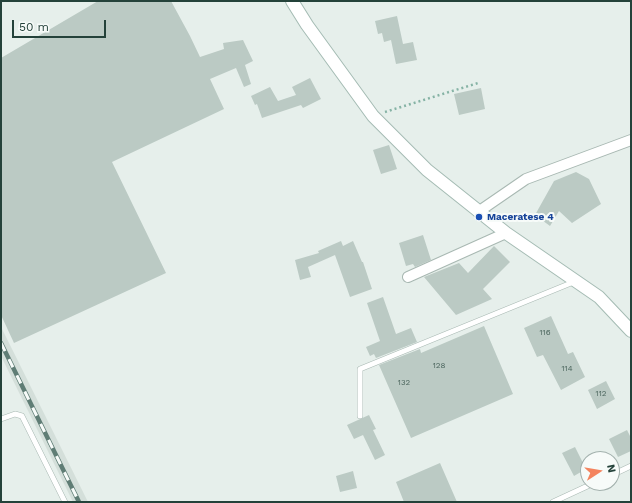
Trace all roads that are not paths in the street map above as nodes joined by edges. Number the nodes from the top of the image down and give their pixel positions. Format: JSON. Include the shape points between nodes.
{"nodes":[{"id":1,"x":292,"y":1,"type":"edge"},
{"id":2,"x":631,"y":140,"type":"edge"},
{"id":3,"x":478,"y":212,"type":"junction"},
{"id":4,"x":506,"y":233,"type":"junction"},
{"id":5,"x":408,"y":277,"type":"dead end"},
{"id":6,"x":577,"y":281,"type":"junction"},
{"id":7,"x":631,"y":331,"type":"edge"},
{"id":8,"x":360,"y":416,"type":"dead end"},
{"id":9,"x":1,"y":419,"type":"edge"},
{"id":10,"x":631,"y":466,"type":"edge"},
{"id":11,"x":620,"y":471,"type":"edge"},
{"id":12,"x":580,"y":489,"type":"edge"},
{"id":13,"x":64,"y":502,"type":"edge"},
{"id":14,"x":552,"y":502,"type":"edge"}],
"edges":[{"from":1,"to":3,"type":"main road","via":[[373,116],[427,170]]},
{"from":2,"to":3,"type":"street","via":[[526,179]]},
{"from":3,"to":4,"type":"main road"},
{"from":4,"to":5,"type":"street"},
{"from":4,"to":6,"type":"main road"},
{"from":6,"to":7,"type":"main road","via":[[599,298]]},
{"from":6,"to":8,"type":"lane","via":[[360,369]]},
{"from":9,"to":13,"type":"lane","via":[[16,414],[22,416]]},
{"from":10,"to":11,"type":"lane"},
{"from":12,"to":14,"type":"lane"}]}
